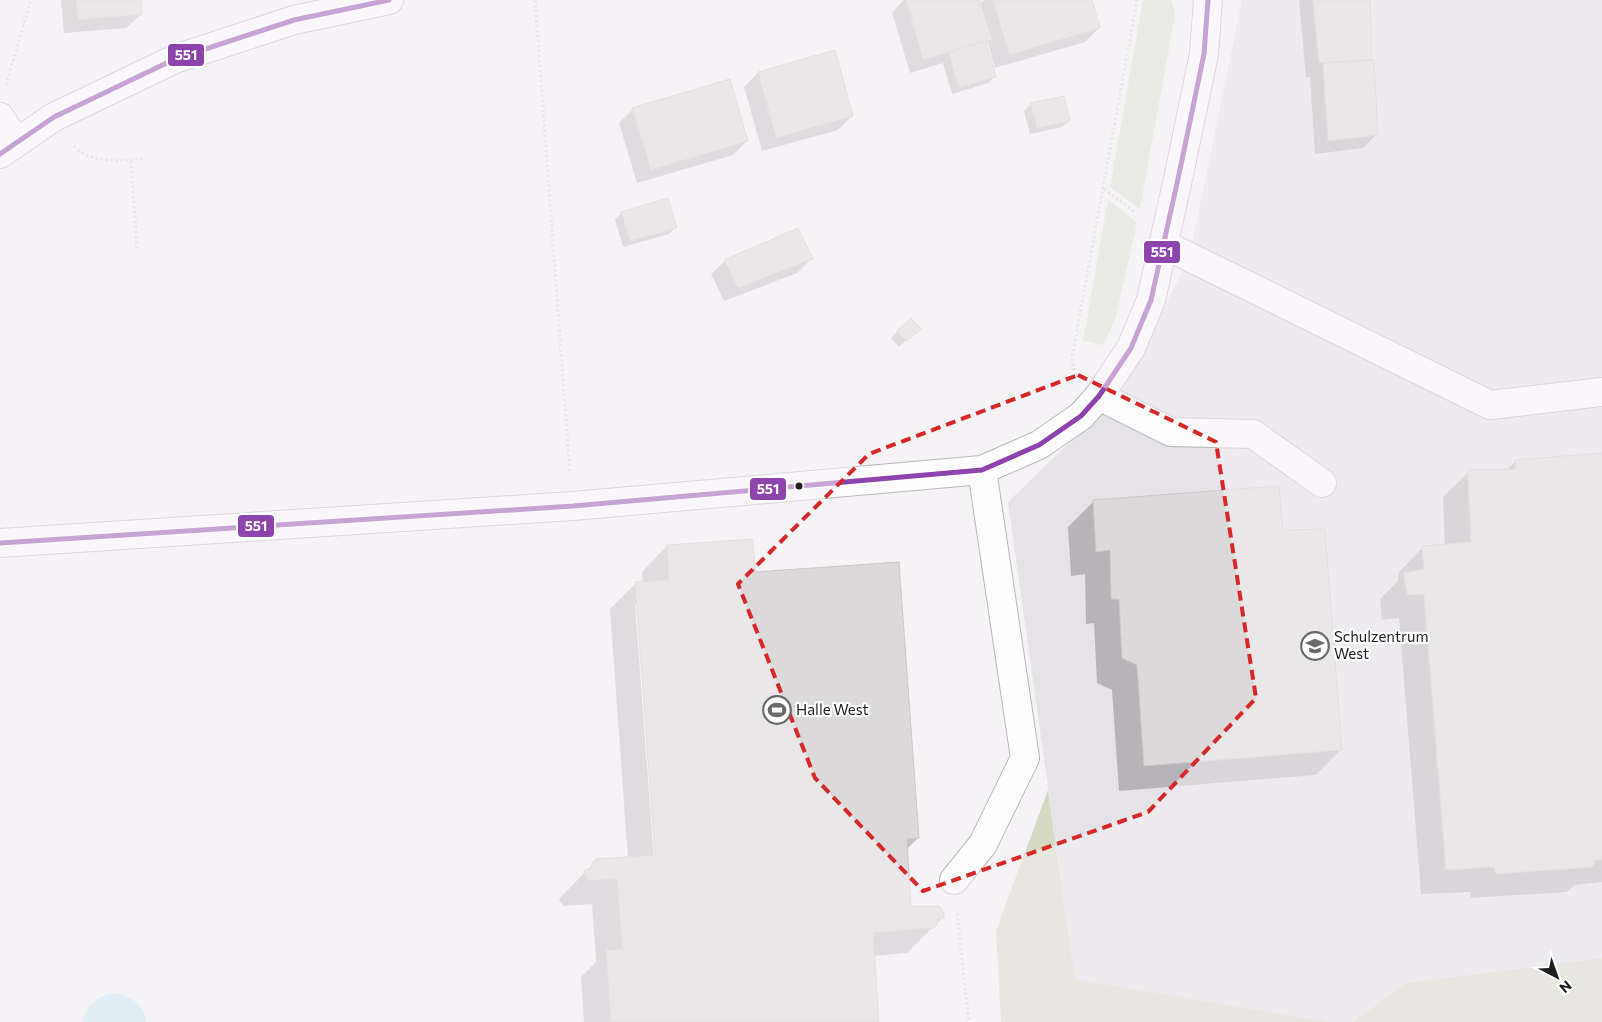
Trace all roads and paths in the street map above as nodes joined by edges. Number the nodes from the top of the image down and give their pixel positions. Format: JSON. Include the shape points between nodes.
{"nodes":[{"id":1,"x":31,"y":0,"type":"edge"},
{"id":2,"x":389,"y":0,"type":"edge"},
{"id":3,"x":535,"y":0,"type":"edge"},
{"id":4,"x":1137,"y":0,"type":"edge"},
{"id":5,"x":1208,"y":0,"type":"edge"},
{"id":6,"x":6,"y":86,"type":"dead end"},
{"id":7,"x":0,"y":117,"type":"edge"},
{"id":8,"x":54,"y":117,"type":"junction"},
{"id":9,"x":8,"y":148,"type":"edge"},
{"id":10,"x":142,"y":158,"type":"dead end"},
{"id":11,"x":131,"y":161,"type":"junction"},
{"id":12,"x":1163,"y":244,"type":"junction"},
{"id":13,"x":137,"y":250,"type":"dead end"},
{"id":14,"x":1602,"y":392,"type":"edge"},
{"id":15,"x":1099,"y":396,"type":"junction"},
{"id":16,"x":1081,"y":416,"type":"junction"},
{"id":17,"x":982,"y":470,"type":"junction"},
{"id":18,"x":1322,"y":483,"type":"dead end"},
{"id":19,"x":573,"y":506,"type":"junction"},
{"id":20,"x":9,"y":543,"type":"edge"},
{"id":21,"x":954,"y":880,"type":"joint"},
{"id":22,"x":969,"y":1022,"type":"edge"}],
"edges":[{"from":1,"to":6,"type":"path"},
{"from":2,"to":8,"type":"street","via":[[294,20],[176,59]]},
{"from":3,"to":19,"type":"path"},
{"from":4,"to":16,"type":"path","via":[[1072,358]]},
{"from":5,"to":12,"type":"street","via":[[1204,54]]},
{"from":7,"to":9,"type":"street"},
{"from":8,"to":9,"type":"street"},
{"from":8,"to":11,"type":"path","via":[[77,149],[98,159]]},
{"from":10,"to":11,"type":"path"},
{"from":11,"to":13,"type":"path"},
{"from":12,"to":14,"type":"street","via":[[1490,405]]},
{"from":12,"to":15,"type":"street","via":[[1151,300],[1131,348]]},
{"from":15,"to":16,"type":"street"},
{"from":15,"to":18,"type":"street","via":[[1171,432],[1253,434]]},
{"from":16,"to":17,"type":"street","via":[[1039,445]]},
{"from":17,"to":19,"type":"street"},
{"from":17,"to":21,"type":"street","via":[[1026,758],[983,844]]},
{"from":19,"to":20,"type":"street"},
{"from":21,"to":22,"type":"path"}]}
